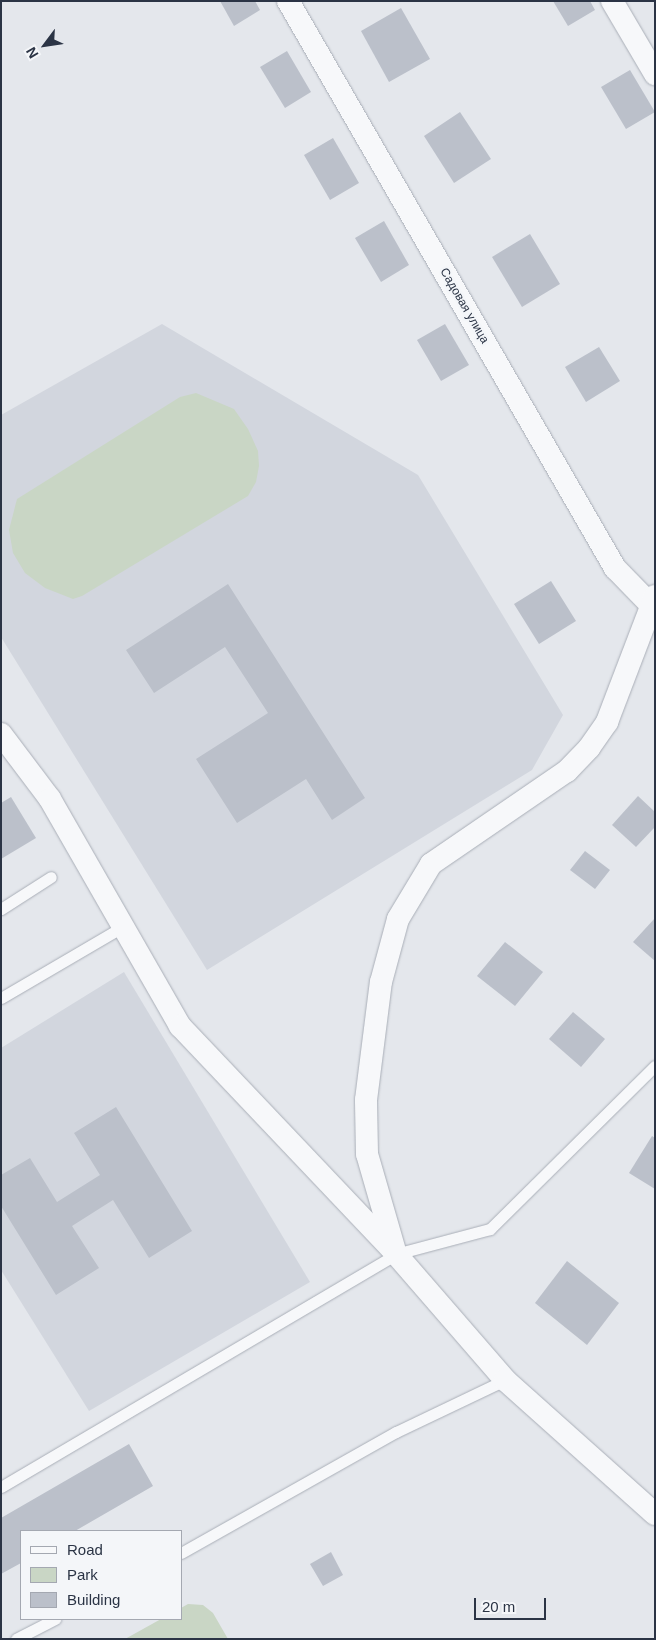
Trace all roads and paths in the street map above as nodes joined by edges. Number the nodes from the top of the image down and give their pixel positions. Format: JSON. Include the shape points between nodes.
{"nodes":[{"id":1,"x":288,"y":1,"type":"edge"},
{"id":2,"x":612,"y":1,"type":"edge"},
{"id":3,"x":655,"y":74,"type":"edge"},
{"id":4,"x":652,"y":600,"type":"edge"},
{"id":5,"x":1,"y":734,"type":"edge"},
{"id":6,"x":51,"y":877,"type":"dead end"},
{"id":7,"x":1,"y":909,"type":"edge"},
{"id":8,"x":121,"y":928,"type":"junction"},
{"id":9,"x":1,"y":998,"type":"edge"},
{"id":10,"x":655,"y":1066,"type":"edge"},
{"id":11,"x":396,"y":1254,"type":"junction"},
{"id":12,"x":505,"y":1380,"type":"junction"},
{"id":13,"x":1,"y":1487,"type":"edge"},
{"id":14,"x":655,"y":1514,"type":"edge"},
{"id":15,"x":182,"y":1552,"type":"edge"},
{"id":16,"x":53,"y":1620,"type":"edge"},
{"id":17,"x":16,"y":1639,"type":"edge"}],
"edges":[{"from":1,"to":4,"type":"street","name":"Садовая улица","via":[[615,568]]},
{"from":2,"to":3,"type":"street"},
{"from":4,"to":11,"type":"street","via":[[607,722],[589,748],[567,771],[431,864],[398,918],[381,982],[366,1100],[367,1154]]},
{"from":5,"to":8,"type":"street","via":[[50,799]]},
{"from":6,"to":7,"type":"lane"},
{"from":8,"to":9,"type":"lane"},
{"from":8,"to":11,"type":"street","via":[[180,1026]]},
{"from":10,"to":11,"type":"lane","via":[[490,1229]]},
{"from":11,"to":12,"type":"street"},
{"from":11,"to":13,"type":"lane"},
{"from":12,"to":14,"type":"street"},
{"from":12,"to":15,"type":"lane","via":[[396,1432]]},
{"from":16,"to":17,"type":"lane"}]}
